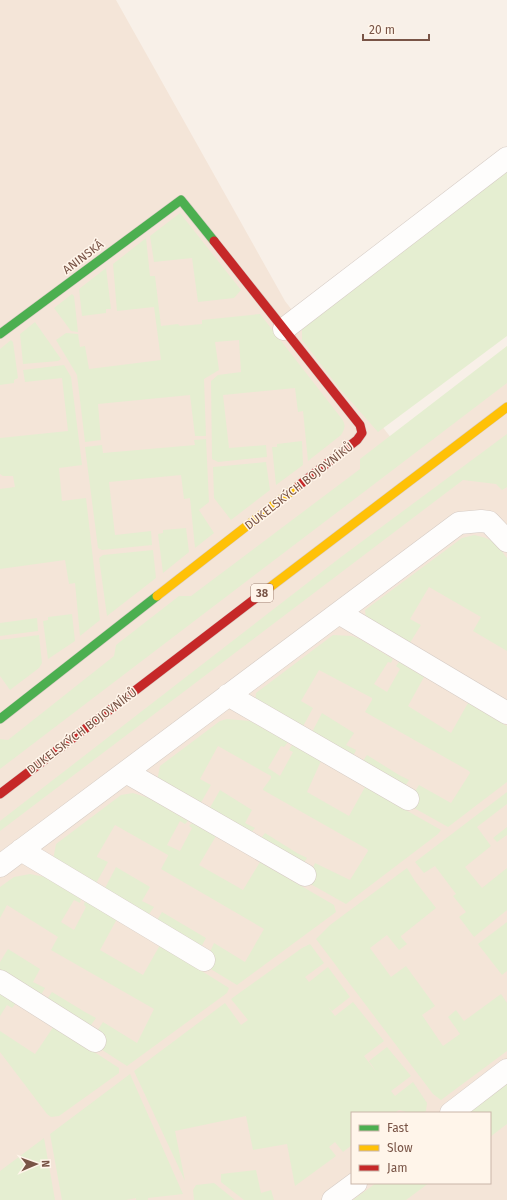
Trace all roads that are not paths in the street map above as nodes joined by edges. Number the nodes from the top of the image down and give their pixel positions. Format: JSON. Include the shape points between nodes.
{"nodes":[{"id":1,"x":507,"y":158,"type":"edge"},
{"id":2,"x":181,"y":200,"type":"joint"},
{"id":3,"x":284,"y":329,"type":"junction"},
{"id":4,"x":0,"y":334,"type":"edge"},
{"id":5,"x":507,"y":406,"type":"edge"},
{"id":6,"x":507,"y":541,"type":"edge"},
{"id":7,"x":339,"y":613,"type":"junction"},
{"id":8,"x":228,"y":695,"type":"junction"},
{"id":9,"x":507,"y":713,"type":"edge"},
{"id":10,"x":0,"y":719,"type":"edge"},
{"id":11,"x":126,"y":772,"type":"junction"},
{"id":12,"x":0,"y":794,"type":"edge"},
{"id":13,"x":408,"y":799,"type":"dead end"},
{"id":14,"x":21,"y":850,"type":"junction"},
{"id":15,"x":0,"y":866,"type":"edge"},
{"id":16,"x":306,"y":875,"type":"dead end"},
{"id":17,"x":204,"y":960,"type":"dead end"},
{"id":18,"x":0,"y":981,"type":"edge"},
{"id":19,"x":95,"y":1041,"type":"dead end"},
{"id":20,"x":507,"y":1070,"type":"edge"},
{"id":21,"x":452,"y":1112,"type":"edge"},
{"id":22,"x":355,"y":1184,"type":"edge"},
{"id":23,"x":333,"y":1200,"type":"edge"}],
"edges":[{"from":1,"to":3,"type":"street"},
{"from":2,"to":3,"type":"street","name":"DUKELSKÝCH BOJOVNÍKŮ"},
{"from":2,"to":4,"type":"street","name":"ANINSKÁ"},
{"from":3,"to":10,"type":"street","name":"DUKELSKÝCH BOJOVNÍKŮ","via":[[360,425],[362,433],[357,440]]},
{"from":5,"to":12,"type":"street","name":"DUKELSKÝCH BOJOVNÍKŮ","number":"38"},
{"from":6,"to":7,"type":"street","via":[[489,522],[459,523]]},
{"from":7,"to":8,"type":"street"},
{"from":7,"to":9,"type":"street"},
{"from":8,"to":11,"type":"street"},
{"from":8,"to":13,"type":"street"},
{"from":11,"to":14,"type":"street"},
{"from":11,"to":16,"type":"street"},
{"from":14,"to":15,"type":"street"},
{"from":14,"to":17,"type":"street"},
{"from":18,"to":19,"type":"street"},
{"from":20,"to":21,"type":"street"},
{"from":22,"to":23,"type":"street"}]}
